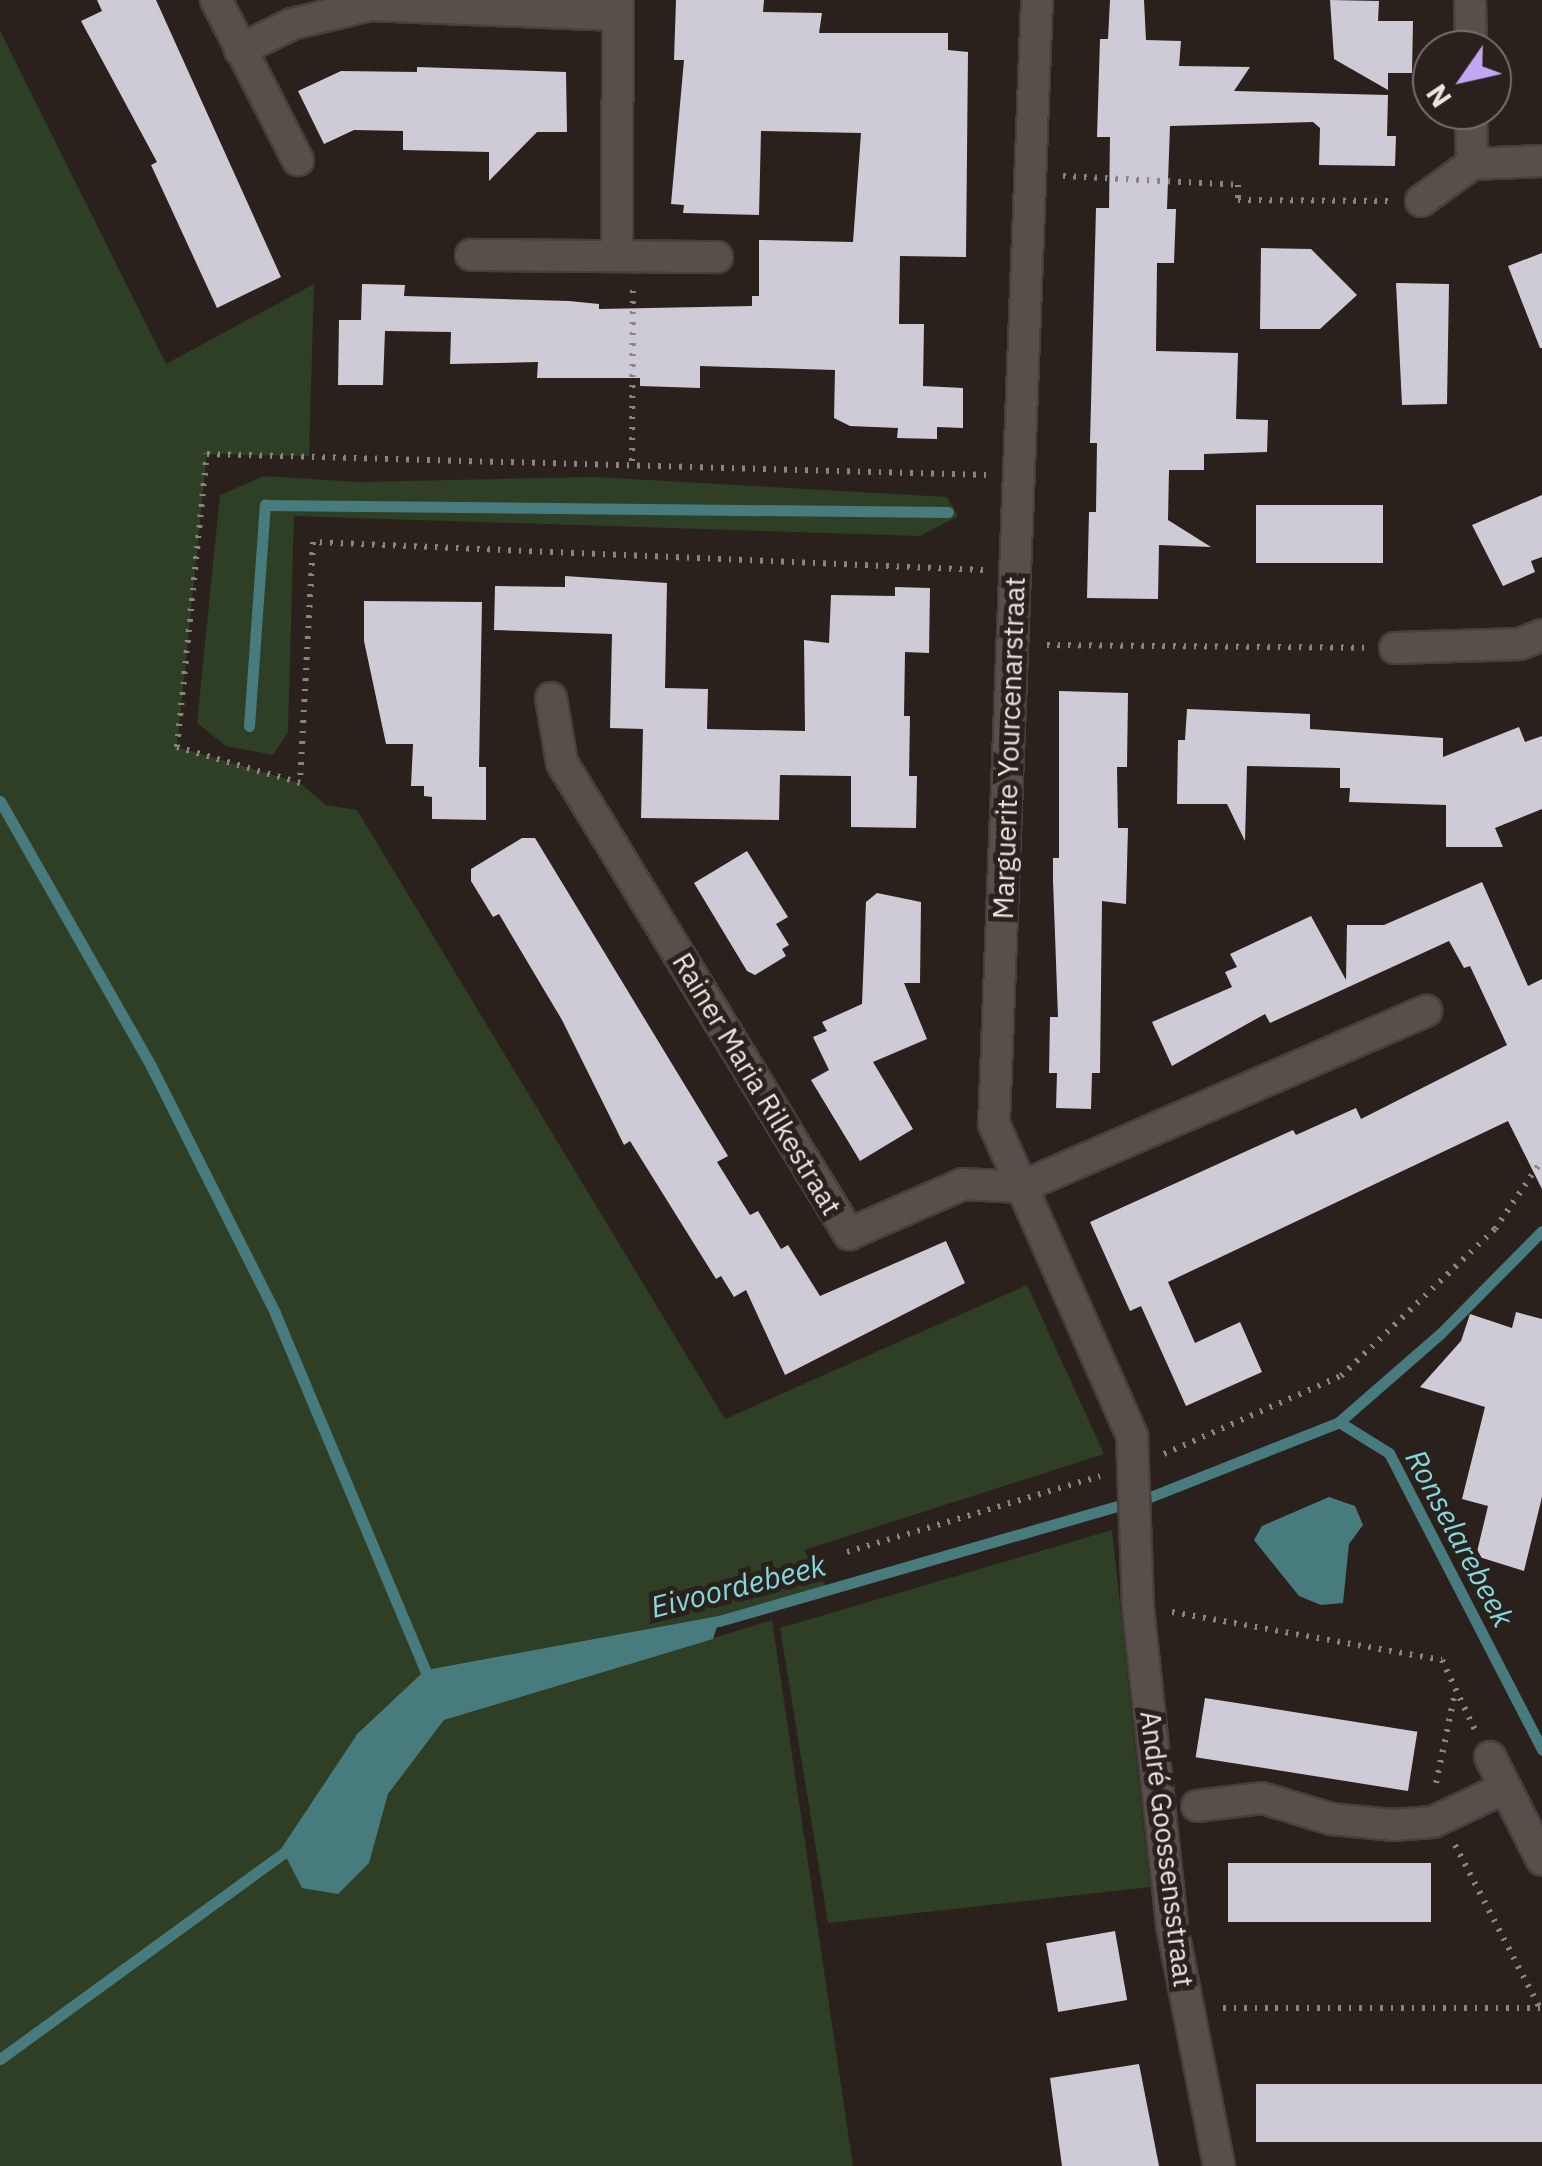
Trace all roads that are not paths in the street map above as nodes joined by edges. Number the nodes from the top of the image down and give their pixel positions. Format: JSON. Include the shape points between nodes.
{"nodes":[{"id":1,"x":216,"y":0,"type":"edge"},
{"id":2,"x":1037,"y":0,"type":"edge"},
{"id":3,"x":1470,"y":0,"type":"edge"},
{"id":4,"x":618,"y":8,"type":"edge"},
{"id":5,"x":1470,"y":30,"type":"edge"},
{"id":6,"x":240,"y":50,"type":"junction"},
{"id":7,"x":1471,"y":130,"type":"edge"},
{"id":8,"x":298,"y":160,"type":"dead end"},
{"id":9,"x":1542,"y":161,"type":"edge"},
{"id":10,"x":1472,"y":164,"type":"junction"},
{"id":11,"x":1421,"y":201,"type":"road end"},
{"id":12,"x":625,"y":252,"type":"junction"},
{"id":13,"x":471,"y":255,"type":"dead end"},
{"id":14,"x":717,"y":257,"type":"dead end"},
{"id":15,"x":1542,"y":635,"type":"edge"},
{"id":16,"x":1396,"y":648,"type":"road end"},
{"id":17,"x":551,"y":698,"type":"dead end"},
{"id":18,"x":1426,"y":1011,"type":"dead end"},
{"id":19,"x":1021,"y":1187,"type":"junction"},
{"id":20,"x":1134,"y":1530,"type":"joint"},
{"id":21,"x":1490,"y":1757,"type":"road end"},
{"id":22,"x":1505,"y":1788,"type":"junction"},
{"id":23,"x":1197,"y":1806,"type":"dead end"},
{"id":24,"x":1542,"y":1860,"type":"edge"},
{"id":25,"x":1219,"y":2166,"type":"edge"}],
"edges":[{"from":1,"to":6,"type":"street"},
{"from":2,"to":19,"type":"street","name":"Marguerite Yourcenarstraat","via":[[994,1124]]},
{"from":3,"to":5,"type":"street"},
{"from":4,"to":6,"type":"street","via":[[370,5],[292,24]]},
{"from":4,"to":12,"type":"street"},
{"from":6,"to":8,"type":"street"},
{"from":7,"to":10,"type":"street"},
{"from":9,"to":10,"type":"street"},
{"from":10,"to":11,"type":"street"},
{"from":12,"to":13,"type":"street"},
{"from":12,"to":14,"type":"street"},
{"from":15,"to":16,"type":"street","via":[[1520,644]]},
{"from":17,"to":19,"type":"street","name":"Rainer Maria Rilkestraat","via":[[562,764],[849,1234],[963,1184]]},
{"from":18,"to":19,"type":"street","name":"Rainer Maria Rilkestraat"},
{"from":19,"to":20,"type":"street","name":"Marguerite Yourcenarstraat","via":[[1132,1436]]},
{"from":20,"to":25,"type":"street","name":"André Goossensstraat","via":[[1172,1926]]},
{"from":21,"to":22,"type":"street"},
{"from":22,"to":23,"type":"street","name":"André Goossensstraat","via":[[1442,1818],[1392,1824],[1330,1819],[1262,1798]]},
{"from":22,"to":24,"type":"street"}]}
